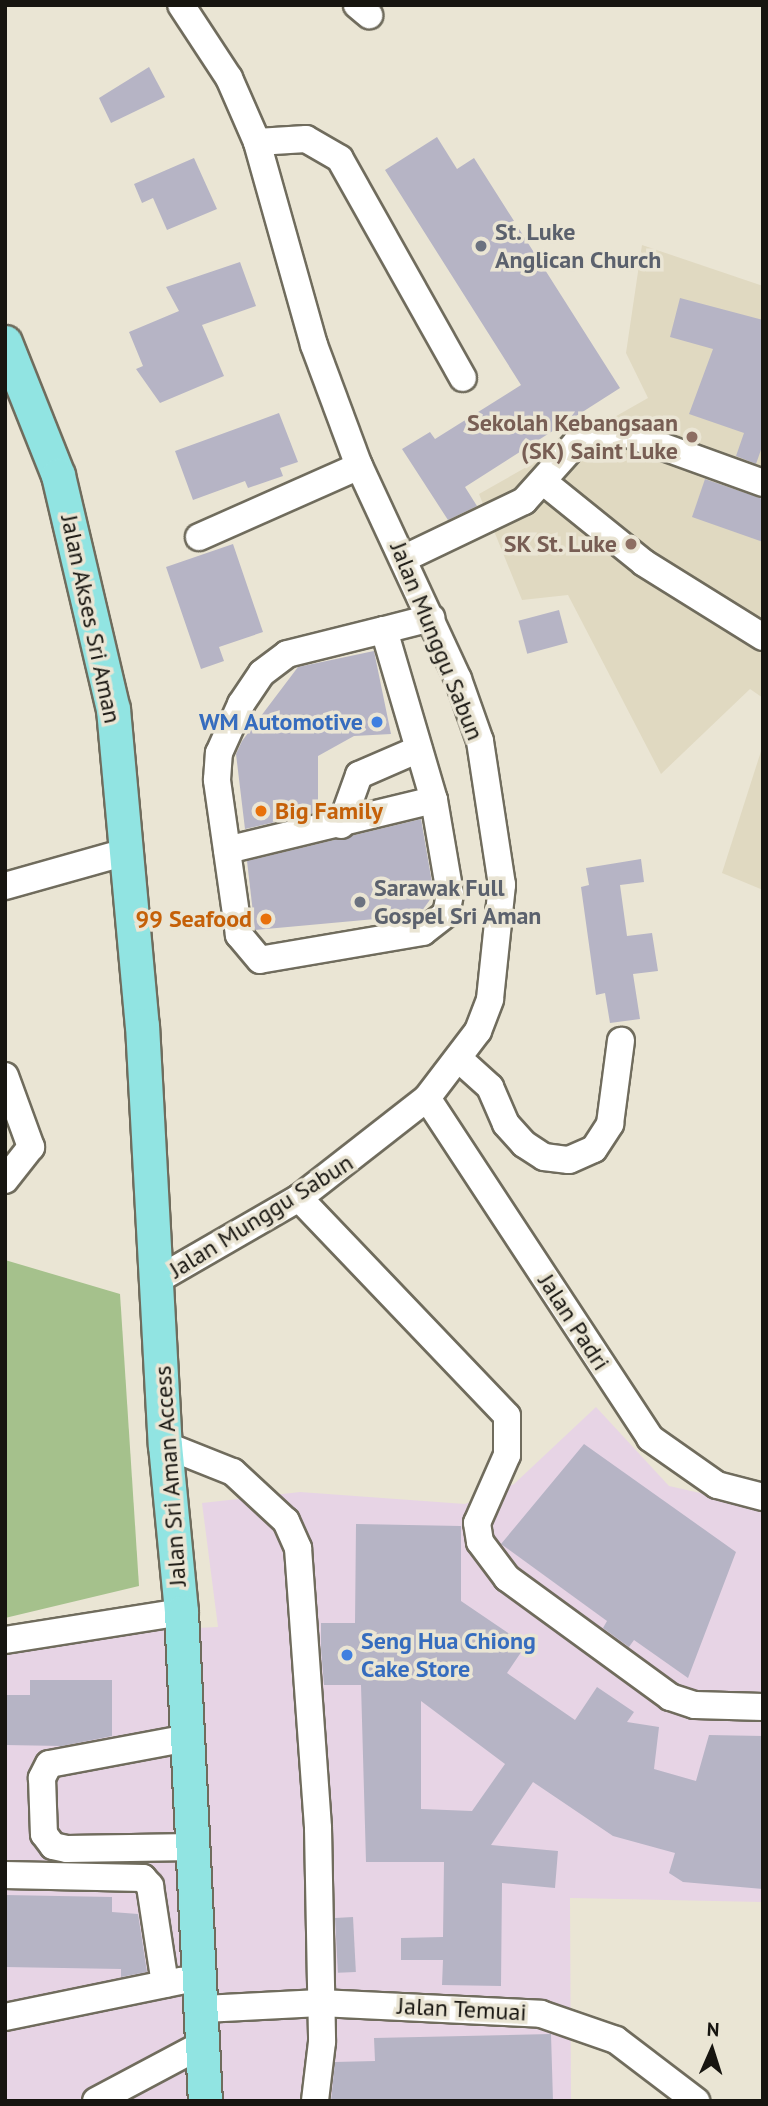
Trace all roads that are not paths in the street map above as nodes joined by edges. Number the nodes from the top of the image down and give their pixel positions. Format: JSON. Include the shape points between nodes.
{"nodes":[{"id":1,"x":181,"y":5,"type":"edge"},
{"id":2,"x":257,"y":142,"type":"junction"},
{"id":3,"x":5,"y":341,"type":"edge"},
{"id":4,"x":463,"y":378,"type":"dead end"},
{"id":5,"x":16,"y":395,"type":"edge"},
{"id":6,"x":359,"y":466,"type":"junction"},
{"id":7,"x":763,"y":482,"type":"edge"},
{"id":8,"x":545,"y":483,"type":"junction"},
{"id":9,"x":199,"y":537,"type":"dead end"},
{"id":10,"x":405,"y":558,"type":"junction"},
{"id":11,"x":431,"y":618,"type":"junction"},
{"id":12,"x":384,"y":630,"type":"junction"},
{"id":13,"x":763,"y":637,"type":"edge"},
{"id":14,"x":419,"y":749,"type":"junction"},
{"id":15,"x":433,"y":800,"type":"junction"},
{"id":16,"x":341,"y":825,"type":"junction"},
{"id":17,"x":227,"y":850,"type":"junction"},
{"id":18,"x":127,"y":852,"type":"junction"},
{"id":19,"x":5,"y":886,"type":"edge"},
{"id":20,"x":621,"y":1041,"type":"dead end"},
{"id":21,"x":459,"y":1059,"type":"junction"},
{"id":22,"x":5,"y":1076,"type":"edge"},
{"id":23,"x":427,"y":1098,"type":"junction"},
{"id":24,"x":5,"y":1180,"type":"edge"},
{"id":25,"x":299,"y":1198,"type":"junction"},
{"id":26,"x":157,"y":1280,"type":"junction"},
{"id":27,"x":165,"y":1445,"type":"junction"},
{"id":28,"x":763,"y":1497,"type":"edge"},
{"id":29,"x":181,"y":1612,"type":"junction"},
{"id":30,"x":5,"y":1640,"type":"edge"},
{"id":31,"x":763,"y":1707,"type":"edge"},
{"id":32,"x":188,"y":1738,"type":"junction"},
{"id":33,"x":194,"y":1847,"type":"junction"},
{"id":34,"x":5,"y":1875,"type":"edge"},
{"id":35,"x":202,"y":1976,"type":"junction"},
{"id":36,"x":165,"y":1984,"type":"junction"},
{"id":37,"x":320,"y":2003,"type":"junction"},
{"id":38,"x":204,"y":2009,"type":"junction"},
{"id":39,"x":5,"y":2017,"type":"edge"},
{"id":40,"x":205,"y":2043,"type":"junction"},
{"id":41,"x":96,"y":2101,"type":"edge"},
{"id":42,"x":205,"y":2101,"type":"edge"},
{"id":43,"x":315,"y":2101,"type":"edge"},
{"id":44,"x":696,"y":2101,"type":"edge"}],
"edges":[{"from":1,"to":2,"type":"street","name":"Jalan Munggu Sabun","via":[[229,78]]},
{"from":2,"to":4,"type":"street","via":[[306,139],[340,159]]},
{"from":2,"to":6,"type":"street","name":"Jalan Munggu Sabun","via":[[314,345]]},
{"from":3,"to":5,"type":"main road"},
{"from":5,"to":18,"type":"main road","name":"Jalan Akses Sri Aman","via":[[86,577],[113,709]]},
{"from":6,"to":9,"type":"street"},
{"from":6,"to":10,"type":"street","name":"Jalan Munggu Sabun"},
{"from":7,"to":8,"type":"street","via":[[611,432],[576,443]]},
{"from":8,"to":10,"type":"street","via":[[493,520]]},
{"from":8,"to":13,"type":"street","via":[[643,563]]},
{"from":10,"to":11,"type":"street","name":"Jalan Munggu Sabun"},
{"from":11,"to":12,"type":"street"},
{"from":11,"to":21,"type":"street","name":"Jalan Munggu Sabun","via":[[480,741],[502,886],[490,999]]},
{"from":12,"to":14,"type":"street"},
{"from":12,"to":17,"type":"street","via":[[287,654],[262,673],[219,753]]},
{"from":14,"to":15,"type":"street"},
{"from":14,"to":16,"type":"street","via":[[359,775]]},
{"from":15,"to":16,"type":"street"},
{"from":15,"to":17,"type":"street","via":[[450,894],[446,914],[423,932],[260,960],[239,934]]},
{"from":16,"to":17,"type":"street"},
{"from":18,"to":19,"type":"street"},
{"from":18,"to":26,"type":"main road","name":"Jalan Sri Aman Access"},
{"from":20,"to":21,"type":"street","via":[[606,1132],[594,1149],[569,1160],[544,1157],[524,1144],[506,1124],[490,1087]]},
{"from":21,"to":23,"type":"street","name":"Jalan Munggu Sabun"},
{"from":22,"to":24,"type":"street","via":[[31,1147]]},
{"from":23,"to":25,"type":"street","name":"Jalan Munggu Sabun"},
{"from":23,"to":28,"type":"street","name":"Jalan Padri","via":[[650,1438],[709,1481]]},
{"from":25,"to":26,"type":"street","name":"Jalan Munggu Sabun"},
{"from":25,"to":31,"type":"street","via":[[507,1416],[506,1455],[477,1523],[480,1542],[507,1578],[670,1697],[695,1705]]},
{"from":26,"to":27,"type":"main road","name":"Jalan Sri Aman Access"},
{"from":27,"to":29,"type":"main road","name":"Jalan Sri Aman Access"},
{"from":27,"to":37,"type":"street","via":[[233,1472],[286,1521],[298,1548],[318,1828]]},
{"from":29,"to":30,"type":"street"},
{"from":29,"to":32,"type":"main road","name":"Jalan Sri Aman Access"},
{"from":32,"to":33,"type":"main road","name":"Jalan Sri Aman Access"},
{"from":32,"to":33,"type":"street","via":[[49,1764],[42,1778],[44,1834],[53,1846],[67,1849]]},
{"from":33,"to":35,"type":"main road","name":"Jalan Sri Aman Access"},
{"from":34,"to":36,"type":"street","via":[[143,1878],[150,1886]]},
{"from":35,"to":36,"type":"street"},
{"from":35,"to":38,"type":"main road","name":"Jalan Sri Aman Access"},
{"from":36,"to":39,"type":"street"},
{"from":37,"to":38,"type":"street","name":"Jalan Temuai"},
{"from":37,"to":43,"type":"street"},
{"from":37,"to":44,"type":"street","name":"Jalan Temuai","via":[[503,2009],[578,2023],[616,2040]]},
{"from":38,"to":40,"type":"main road","name":"Jalan Sri Aman Access"},
{"from":40,"to":41,"type":"street"},
{"from":40,"to":42,"type":"main road","name":"Jalan Sri Aman Access"}]}
